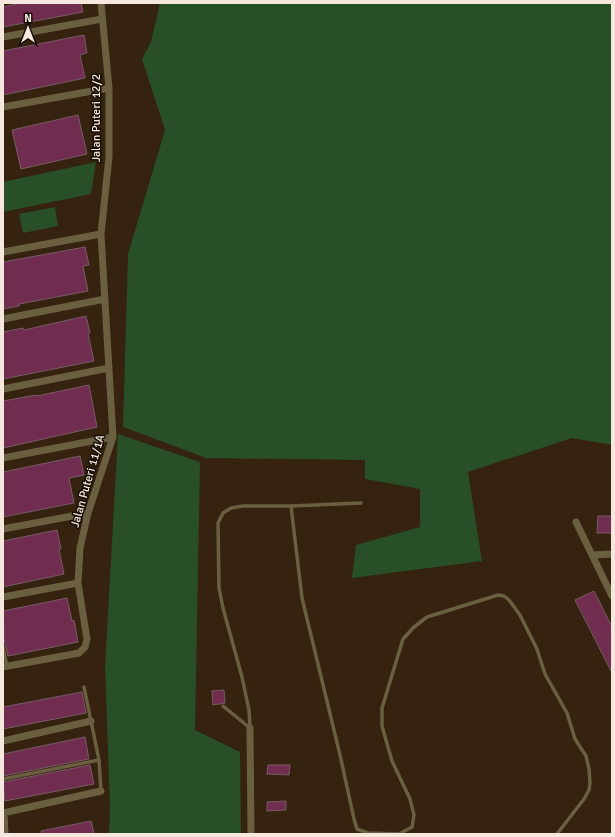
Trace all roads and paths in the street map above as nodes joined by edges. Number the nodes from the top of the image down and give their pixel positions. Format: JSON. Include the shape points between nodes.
{"nodes":[{"id":1,"x":101,"y":3,"type":"edge"},
{"id":2,"x":102,"y":19,"type":"junction"},
{"id":3,"x":3,"y":37,"type":"edge"},
{"id":4,"x":109,"y":88,"type":"junction"},
{"id":5,"x":3,"y":107,"type":"edge"},
{"id":6,"x":101,"y":234,"type":"junction"},
{"id":7,"x":3,"y":252,"type":"edge"},
{"id":8,"x":105,"y":299,"type":"junction"},
{"id":9,"x":3,"y":319,"type":"edge"},
{"id":10,"x":109,"y":368,"type":"junction"},
{"id":11,"x":3,"y":389,"type":"edge"},
{"id":12,"x":113,"y":437,"type":"junction"},
{"id":13,"x":3,"y":458,"type":"edge"},
{"id":14,"x":361,"y":503,"type":"dead end"},
{"id":15,"x":291,"y":506,"type":"junction"},
{"id":16,"x":88,"y":512,"type":"junction"},
{"id":17,"x":576,"y":522,"type":"dead end"},
{"id":18,"x":3,"y":529,"type":"edge"},
{"id":19,"x":612,"y":554,"type":"edge"},
{"id":20,"x":592,"y":555,"type":"junction"},
{"id":21,"x":78,"y":583,"type":"junction"},
{"id":22,"x":612,"y":596,"type":"edge"},
{"id":23,"x":3,"y":597,"type":"edge"},
{"id":24,"x":3,"y":647,"type":"edge"},
{"id":25,"x":5,"y":666,"type":"edge"},
{"id":26,"x":84,"y":687,"type":"dead end"},
{"id":27,"x":223,"y":706,"type":"dead end"},
{"id":28,"x":91,"y":722,"type":"junction"},
{"id":29,"x":250,"y":728,"type":"junction"},
{"id":30,"x":3,"y":740,"type":"edge"},
{"id":31,"x":99,"y":760,"type":"junction"},
{"id":32,"x":3,"y":779,"type":"edge"},
{"id":33,"x":102,"y":791,"type":"joint"},
{"id":34,"x":3,"y":812,"type":"edge"},
{"id":35,"x":4,"y":834,"type":"edge"},
{"id":36,"x":252,"y":834,"type":"edge"},
{"id":37,"x":557,"y":834,"type":"edge"}],
"edges":[{"from":1,"to":2,"type":"street","name":"Jalan Puteri 12/2"},
{"from":2,"to":3,"type":"street"},
{"from":2,"to":4,"type":"street","name":"Jalan Puteri 12/2"},
{"from":4,"to":5,"type":"street"},
{"from":4,"to":6,"type":"street","name":"Jalan Puteri 12/2","via":[[109,157]]},
{"from":6,"to":7,"type":"street"},
{"from":6,"to":8,"type":"street","name":"Jalan Puteri 11/1A"},
{"from":8,"to":9,"type":"street"},
{"from":8,"to":10,"type":"street","name":"Jalan Puteri 11/1A"},
{"from":10,"to":11,"type":"street"},
{"from":10,"to":12,"type":"street","name":"Jalan Puteri 11/1A"},
{"from":12,"to":13,"type":"street"},
{"from":12,"to":16,"type":"street","name":"Jalan Puteri 11/1A"},
{"from":14,"to":15,"type":"lane"},
{"from":15,"to":29,"type":"lane","via":[[231,508],[223,513],[218,523],[219,588],[242,677]]},
{"from":15,"to":37,"type":"lane","via":[[302,598],[357,829],[368,833],[399,834],[412,827],[414,815],[410,799],[392,761],[382,726],[382,708],[403,639],[427,617],[498,594],[509,600],[520,614],[537,649],[545,674],[567,713],[575,739],[586,756],[589,790]]},
{"from":16,"to":18,"type":"street"},
{"from":16,"to":21,"type":"street","name":"Jalan Puteri 11/1A","via":[[80,548]]},
{"from":17,"to":20,"type":"street"},
{"from":19,"to":20,"type":"street"},
{"from":20,"to":22,"type":"street"},
{"from":21,"to":23,"type":"street"},
{"from":21,"to":25,"type":"street","name":"Jalan Puteri 11/1A","via":[[87,639],[85,647],[79,653]]},
{"from":24,"to":25,"type":"lane"},
{"from":26,"to":28,"type":"lane"},
{"from":27,"to":29,"type":"lane"},
{"from":28,"to":30,"type":"street"},
{"from":28,"to":31,"type":"lane"},
{"from":29,"to":36,"type":"street"},
{"from":31,"to":32,"type":"lane"},
{"from":31,"to":33,"type":"lane"},
{"from":33,"to":34,"type":"street"},
{"from":34,"to":35,"type":"street"}]}
